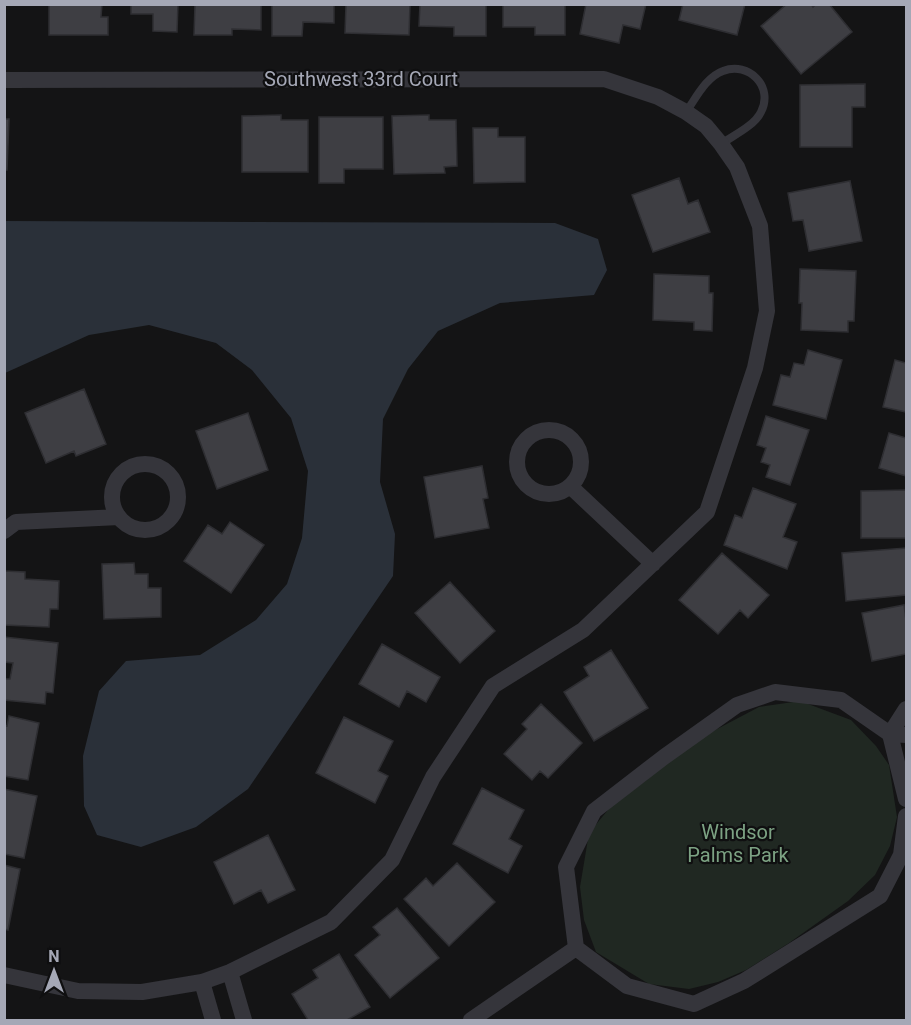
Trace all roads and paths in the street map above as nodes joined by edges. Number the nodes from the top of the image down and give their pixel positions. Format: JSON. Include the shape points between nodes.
{"nodes":[{"id":1,"x":4,"y":80,"type":"edge"},
{"id":2,"x":686,"y":112,"type":"junction"},
{"id":3,"x":722,"y":144,"type":"junction"},
{"id":4,"x":570,"y":486,"type":"dead end"},
{"id":5,"x":118,"y":517,"type":"dead end"},
{"id":6,"x":10,"y":527,"type":"edge"},
{"id":7,"x":653,"y":564,"type":"junction"},
{"id":8,"x":906,"y":709,"type":"edge"},
{"id":9,"x":898,"y":735,"type":"edge"},
{"id":10,"x":906,"y":799,"type":"edge"},
{"id":11,"x":906,"y":816,"type":"edge"},
{"id":12,"x":576,"y":948,"type":"junction"},
{"id":13,"x":230,"y":972,"type":"junction"},
{"id":14,"x":4,"y":975,"type":"edge"},
{"id":15,"x":202,"y":982,"type":"junction"},
{"id":16,"x":213,"y":1020,"type":"edge"},
{"id":17,"x":244,"y":1020,"type":"edge"},
{"id":18,"x":471,"y":1020,"type":"edge"}],
"edges":[{"from":1,"to":2,"type":"street","name":"Southwest 33rd Court","via":[[604,79],[658,97]]},
{"from":2,"to":3,"type":"street","name":"Southwest 33rd Court"},
{"from":2,"to":3,"type":"lane","via":[[713,76],[723,70],[745,70],[762,82],[762,112]]},
{"from":3,"to":7,"type":"street","via":[[737,167],[760,226],[767,311],[755,368],[707,512]]},
{"from":4,"to":7,"type":"street"},
{"from":5,"to":6,"type":"street"},
{"from":7,"to":13,"type":"street","via":[[583,630],[493,686],[434,777],[392,860],[331,922]]},
{"from":8,"to":9,"type":"street"},
{"from":9,"to":10,"type":"street"},
{"from":9,"to":12,"type":"street","via":[[841,700],[775,692],[737,705],[594,811],[566,867]]},
{"from":11,"to":12,"type":"street","via":[[901,855],[880,896],[744,981],[694,1004],[627,986]]},
{"from":12,"to":18,"type":"street"},
{"from":13,"to":15,"type":"street"},
{"from":13,"to":17,"type":"street"},
{"from":14,"to":15,"type":"street","via":[[78,991],[142,992]]},
{"from":15,"to":16,"type":"street"}]}
